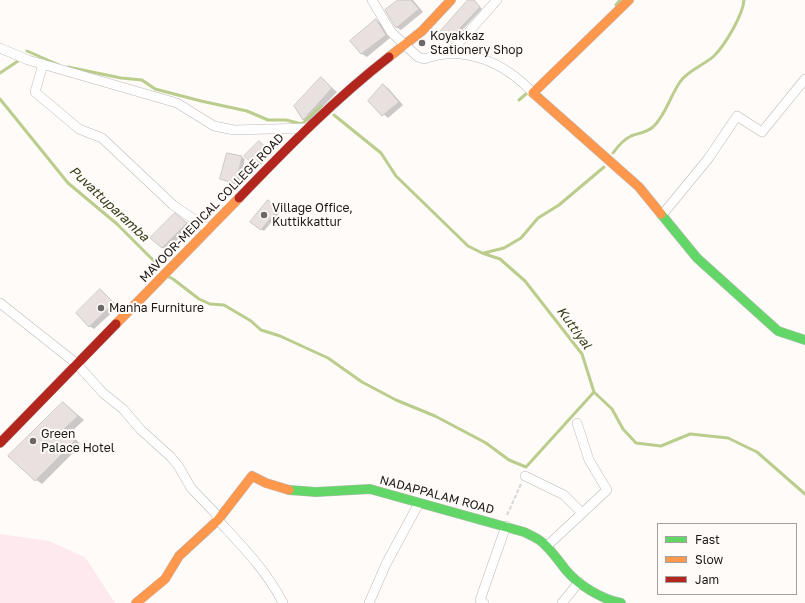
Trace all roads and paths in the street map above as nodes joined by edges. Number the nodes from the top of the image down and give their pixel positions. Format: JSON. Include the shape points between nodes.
{"nodes":[{"id":1,"x":372,"y":0,"type":"edge"},
{"id":2,"x":451,"y":0,"type":"edge"},
{"id":3,"x":497,"y":0,"type":"edge"},
{"id":4,"x":629,"y":0,"type":"edge"},
{"id":5,"x":404,"y":45,"type":"junction"},
{"id":6,"x":0,"y":48,"type":"edge"},
{"id":7,"x":450,"y":53,"type":"junction"},
{"id":8,"x":43,"y":64,"type":"junction"},
{"id":9,"x":805,"y":79,"type":"edge"},
{"id":10,"x":533,"y":93,"type":"junction"},
{"id":11,"x":308,"y":128,"type":"junction"},
{"id":12,"x":662,"y":215,"type":"junction"},
{"id":13,"x":208,"y":229,"type":"junction"},
{"id":14,"x":0,"y":303,"type":"edge"},
{"id":15,"x":805,"y":340,"type":"edge"},
{"id":16,"x":77,"y":364,"type":"junction"},
{"id":17,"x":577,"y":423,"type":"dead end"},
{"id":18,"x":0,"y":443,"type":"edge"},
{"id":19,"x":525,"y":476,"type":"joint"},
{"id":20,"x":419,"y":502,"type":"junction"},
{"id":21,"x":582,"y":513,"type":"junction"},
{"id":22,"x":218,"y":520,"type":"junction"},
{"id":23,"x":504,"y":525,"type":"junction"},
{"id":24,"x":547,"y":546,"type":"junction"},
{"id":25,"x":580,"y":582,"type":"junction"},
{"id":26,"x":136,"y":603,"type":"edge"},
{"id":27,"x":283,"y":603,"type":"edge"},
{"id":28,"x":369,"y":603,"type":"edge"},
{"id":29,"x":484,"y":603,"type":"edge"},
{"id":30,"x":562,"y":603,"type":"edge"},
{"id":31,"x":621,"y":603,"type":"edge"}],
"edges":[{"from":1,"to":5,"type":"street","via":[[391,32]]},
{"from":2,"to":5,"type":"street","name":"MAVOOR-MEDICAL COLLEGE ROAD","via":[[422,31]]},
{"from":3,"to":7,"type":"street"},
{"from":4,"to":10,"type":"street"},
{"from":5,"to":7,"type":"street","via":[[424,59]]},
{"from":5,"to":11,"type":"street","name":"MAVOOR-MEDICAL COLLEGE ROAD","via":[[357,82]]},
{"from":6,"to":8,"type":"street"},
{"from":7,"to":10,"type":"street","via":[[466,54],[496,65],[516,76]]},
{"from":8,"to":11,"type":"street","via":[[177,103],[214,126],[234,130]]},
{"from":8,"to":13,"type":"street","via":[[35,92],[78,129],[102,138],[172,205]]},
{"from":9,"to":12,"type":"street","via":[[762,132],[737,116],[708,159]]},
{"from":10,"to":12,"type":"street","via":[[639,187]]},
{"from":11,"to":13,"type":"street","name":"MAVOOR-MEDICAL COLLEGE ROAD"},
{"from":12,"to":15,"type":"street","via":[[697,258],[778,331]]},
{"from":13,"to":16,"type":"street","name":"MAVOOR-MEDICAL COLLEGE ROAD"},
{"from":14,"to":16,"type":"street"},
{"from":16,"to":18,"type":"street","name":"MAVOOR-MEDICAL COLLEGE ROAD"},
{"from":16,"to":22,"type":"street","via":[[171,457],[190,488],[215,513]]},
{"from":17,"to":21,"type":"street","via":[[589,460],[607,490]]},
{"from":19,"to":21,"type":"street","via":[[564,495]]},
{"from":19,"to":23,"type":"path"},
{"from":20,"to":22,"type":"street","name":"NADAPPALAM ROAD","via":[[370,489],[316,492],[289,490],[252,476]]},
{"from":20,"to":23,"type":"street","name":"NADAPPALAM ROAD","via":[[455,514]]},
{"from":20,"to":28,"type":"street","via":[[386,564]]},
{"from":21,"to":24,"type":"street"},
{"from":22,"to":26,"type":"street","name":"NADAPPALAM ROAD","via":[[179,556],[165,579]]},
{"from":22,"to":27,"type":"street","via":[[252,557]]},
{"from":23,"to":24,"type":"street","name":"NADAPPALAM ROAD","via":[[524,532]]},
{"from":23,"to":29,"type":"street","via":[[480,600]]},
{"from":24,"to":25,"type":"street","name":"NADAPPALAM ROAD","via":[[566,570]]},
{"from":25,"to":30,"type":"street"},
{"from":25,"to":31,"type":"street","name":"NADAPPALAM ROAD","via":[[610,601]]}]}
